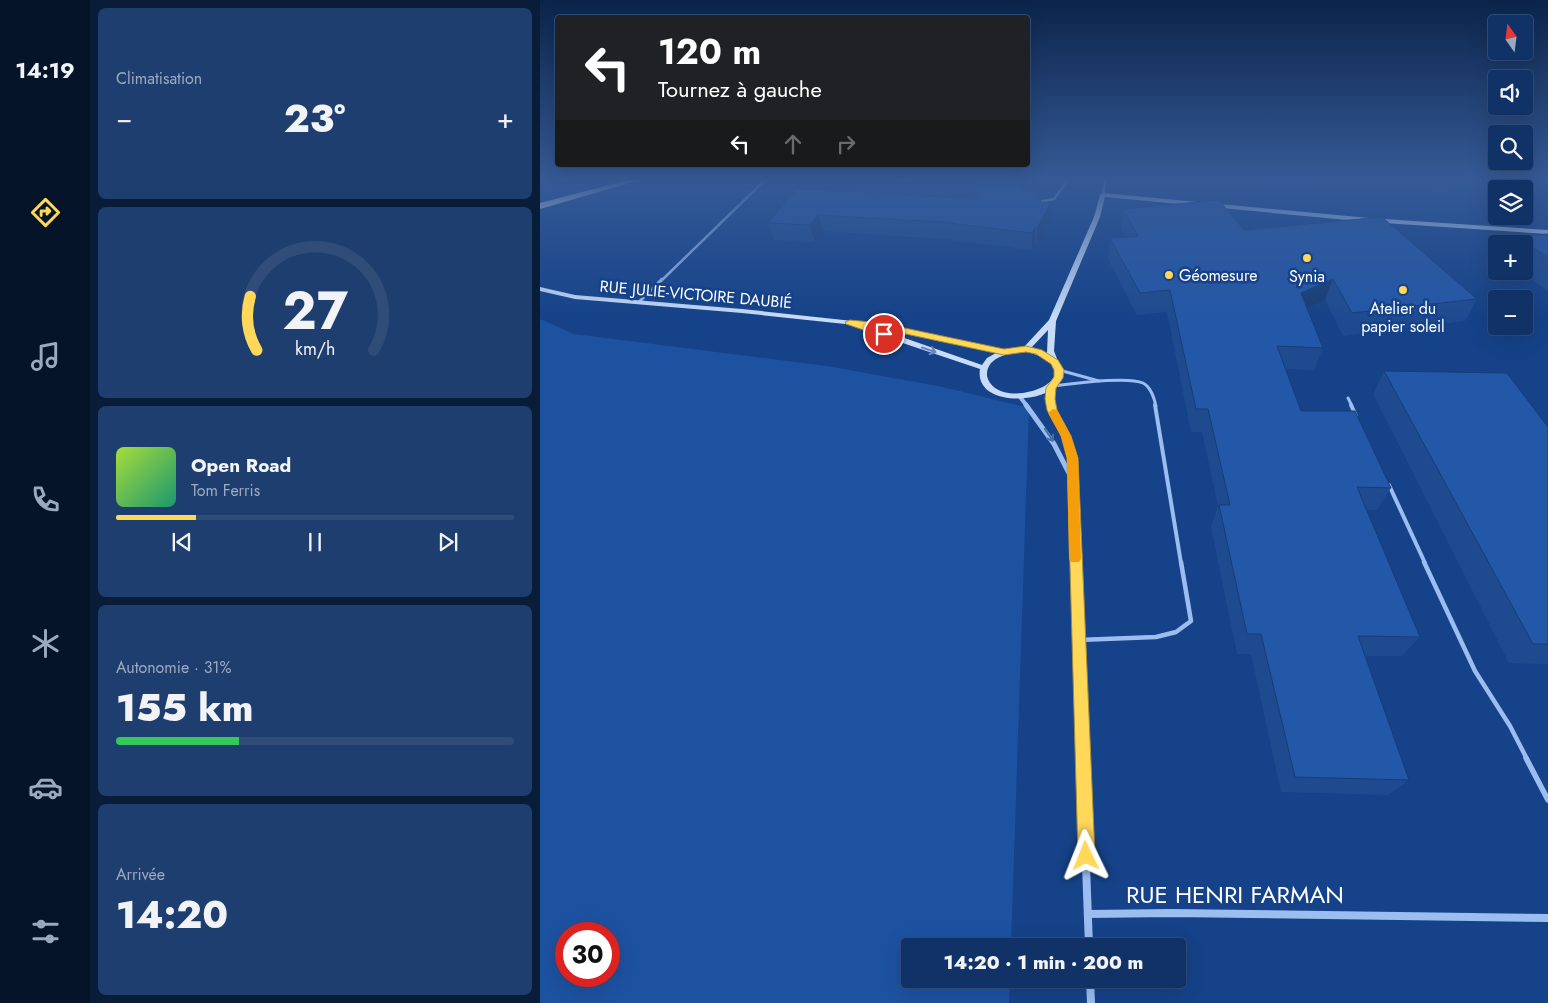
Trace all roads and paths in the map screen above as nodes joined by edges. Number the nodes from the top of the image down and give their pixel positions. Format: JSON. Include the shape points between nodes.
{"nodes":[{"id":1,"x":717,"y":227,"type":"edge"},
{"id":2,"x":1093,"y":227,"type":"edge"},
{"id":3,"x":1471,"y":227,"type":"edge"},
{"id":4,"x":1548,"y":232,"type":"edge"},
{"id":5,"x":540,"y":289,"type":"edge"},
{"id":6,"x":639,"y":302,"type":"junction"},
{"id":7,"x":1052,"y":321,"type":"junction"},
{"id":8,"x":850,"y":322,"type":"junction"},
{"id":9,"x":1026,"y":349,"type":"junction"},
{"id":10,"x":1004,"y":352,"type":"junction"},
{"id":11,"x":1057,"y":366,"type":"junction"},
{"id":12,"x":984,"y":368,"type":"junction"},
{"id":13,"x":1099,"y":381,"type":"junction"},
{"id":14,"x":1052,"y":387,"type":"junction"},
{"id":15,"x":1020,"y":398,"type":"junction"},
{"id":16,"x":1348,"y":398,"type":"dead end"},
{"id":17,"x":1361,"y":425,"type":"edge"},
{"id":18,"x":1072,"y":478,"type":"junction"},
{"id":19,"x":1385,"y":478,"type":"edge"},
{"id":20,"x":1078,"y":640,"type":"junction"},
{"id":21,"x":1548,"y":800,"type":"edge"},
{"id":22,"x":1088,"y":914,"type":"junction"},
{"id":23,"x":1548,"y":918,"type":"edge"},
{"id":24,"x":1089,"y":938,"type":"edge"},
{"id":25,"x":1090,"y":988,"type":"edge"},
{"id":26,"x":1091,"y":1003,"type":"edge"}],
"edges":[{"from":1,"to":6,"type":"lane"},
{"from":2,"to":7,"type":"street"},
{"from":3,"to":4,"type":"street"},
{"from":5,"to":6,"type":"street","name":"RUE JULIE-VICTOIRE DAUBIÉ","via":[[575,297]]},
{"from":6,"to":8,"type":"street","name":"RUE JULIE-VICTOIRE DAUBIÉ"},
{"from":7,"to":9,"type":"street"},
{"from":7,"to":11,"type":"street","via":[[1050,351]]},
{"from":8,"to":10,"type":"street","name":"RUE JULIE-VICTOIRE DAUBIÉ"},
{"from":8,"to":12,"type":"street","name":"RUE JULIE-VICTOIRE DAUBIÉ","one_way":true},
{"from":9,"to":10,"type":"street"},
{"from":9,"to":11,"type":"street","via":[[1039,352]]},
{"from":10,"to":12,"type":"street","via":[[987,362]]},
{"from":11,"to":13,"type":"lane","via":[[1076,378]]},
{"from":11,"to":14,"type":"street","via":[[1058,378]]},
{"from":12,"to":15,"type":"street","via":[[982,378],[986,385],[1000,394]]},
{"from":13,"to":14,"type":"lane"},
{"from":13,"to":20,"type":"lane","via":[[1129,380],[1143,383],[1150,389],[1191,621],[1176,632],[1156,637]]},
{"from":14,"to":15,"type":"street"},
{"from":14,"to":18,"type":"street","via":[[1052,410],[1066,436],[1072,458]]},
{"from":15,"to":18,"type":"street","one_way":true,"via":[[1049,434]]},
{"from":16,"to":17,"type":"lane"},
{"from":18,"to":20,"type":"street"},
{"from":19,"to":21,"type":"lane","via":[[1475,672],[1510,726]]},
{"from":20,"to":22,"type":"street"},
{"from":22,"to":23,"type":"street","name":"RUE HENRI FARMAN"},
{"from":22,"to":24,"type":"street"},
{"from":25,"to":26,"type":"street"}]}
